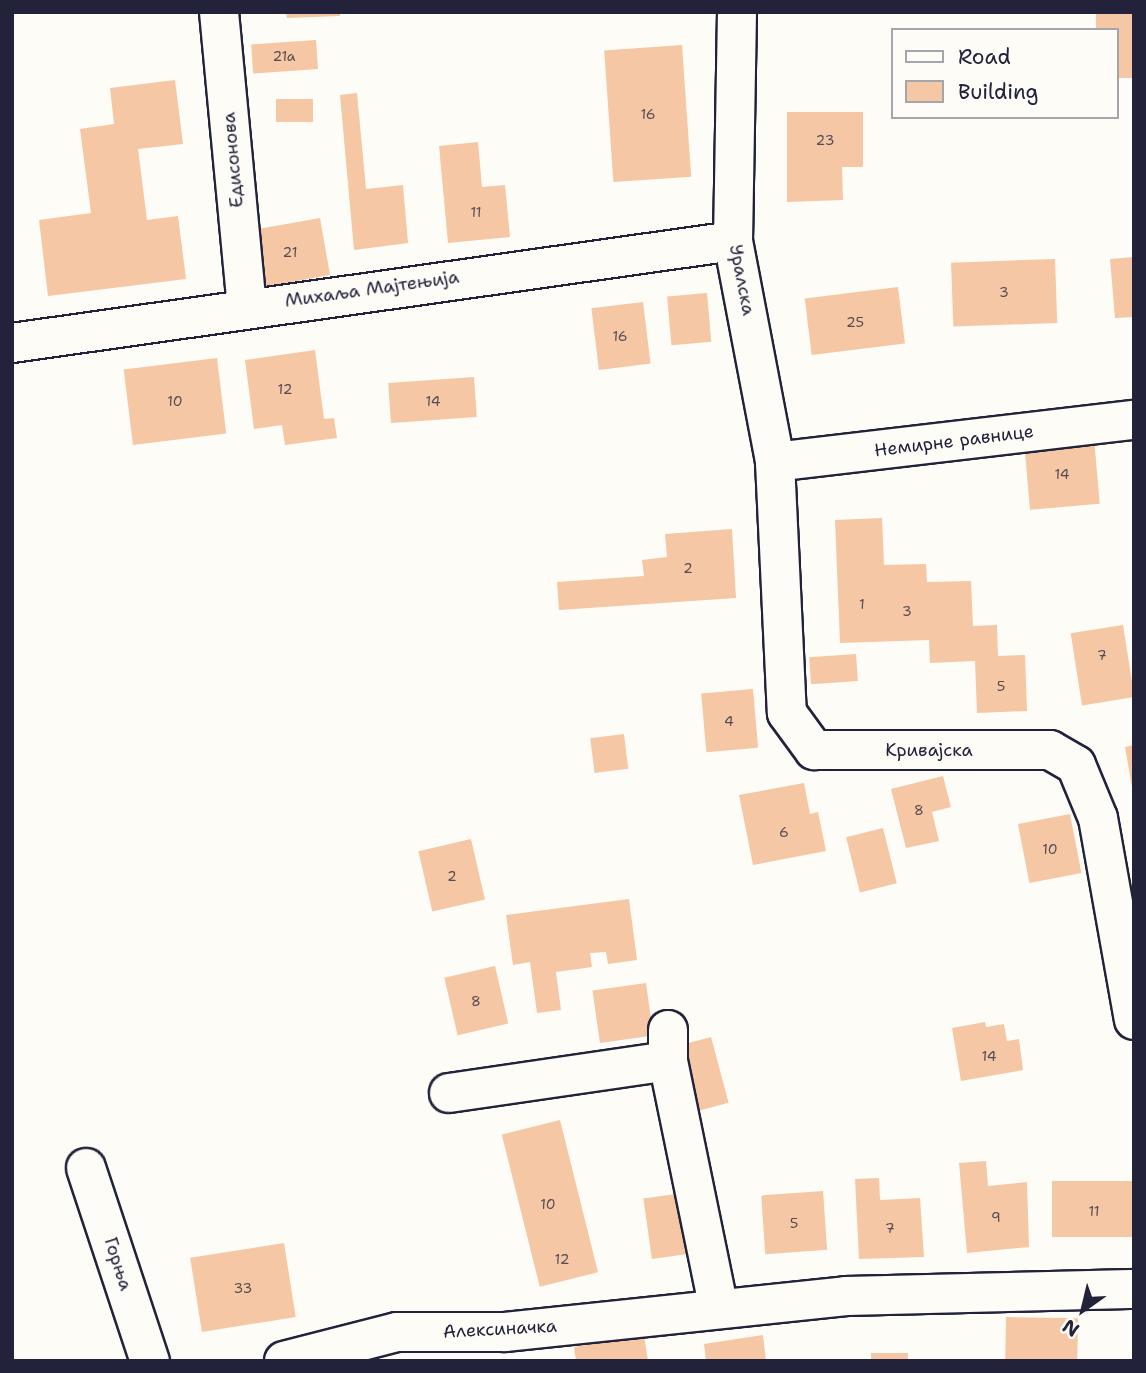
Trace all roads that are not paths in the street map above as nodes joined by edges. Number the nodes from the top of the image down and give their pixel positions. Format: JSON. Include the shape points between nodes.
{"nodes":[{"id":1,"x":219,"y":12,"type":"edge"},
{"id":2,"x":737,"y":12,"type":"edge"},
{"id":3,"x":733,"y":241,"type":"junction"},
{"id":4,"x":247,"y":307,"type":"junction"},
{"id":5,"x":12,"y":343,"type":"edge"},
{"id":6,"x":1134,"y":420,"type":"edge"},
{"id":7,"x":775,"y":462,"type":"junction"},
{"id":8,"x":1134,"y":1020,"type":"edge"},
{"id":9,"x":449,"y":1093,"type":"dead end"},
{"id":10,"x":86,"y":1168,"type":"dead end"},
{"id":11,"x":1134,"y":1289,"type":"edge"},
{"id":12,"x":719,"y":1309,"type":"junction"},
{"id":13,"x":150,"y":1361,"type":"edge"},
{"id":14,"x":284,"y":1361,"type":"edge"}],
"edges":[{"from":1,"to":4,"type":"street","name":"Едисонова"},
{"from":2,"to":3,"type":"street","name":"Уралска"},
{"from":3,"to":4,"type":"street","name":"Михаља Мајтењија"},
{"from":3,"to":7,"type":"street","name":"Уралска"},
{"from":4,"to":5,"type":"street","name":"Михаља Мајтењија"},
{"from":6,"to":7,"type":"street","name":"Немирне равнице"},
{"from":7,"to":8,"type":"street","name":"Кривајска","via":[[787,713],[814,750],[1050,750],[1076,765],[1098,818]]},
{"from":9,"to":12,"type":"street","via":[[668,1046]]},
{"from":10,"to":13,"type":"street","name":"Горња"},
{"from":11,"to":12,"type":"street","name":"Алексиначка","via":[[846,1296]]},
{"from":12,"to":14,"type":"street","name":"Алексиначка","via":[[505,1332],[397,1332]]}]}
